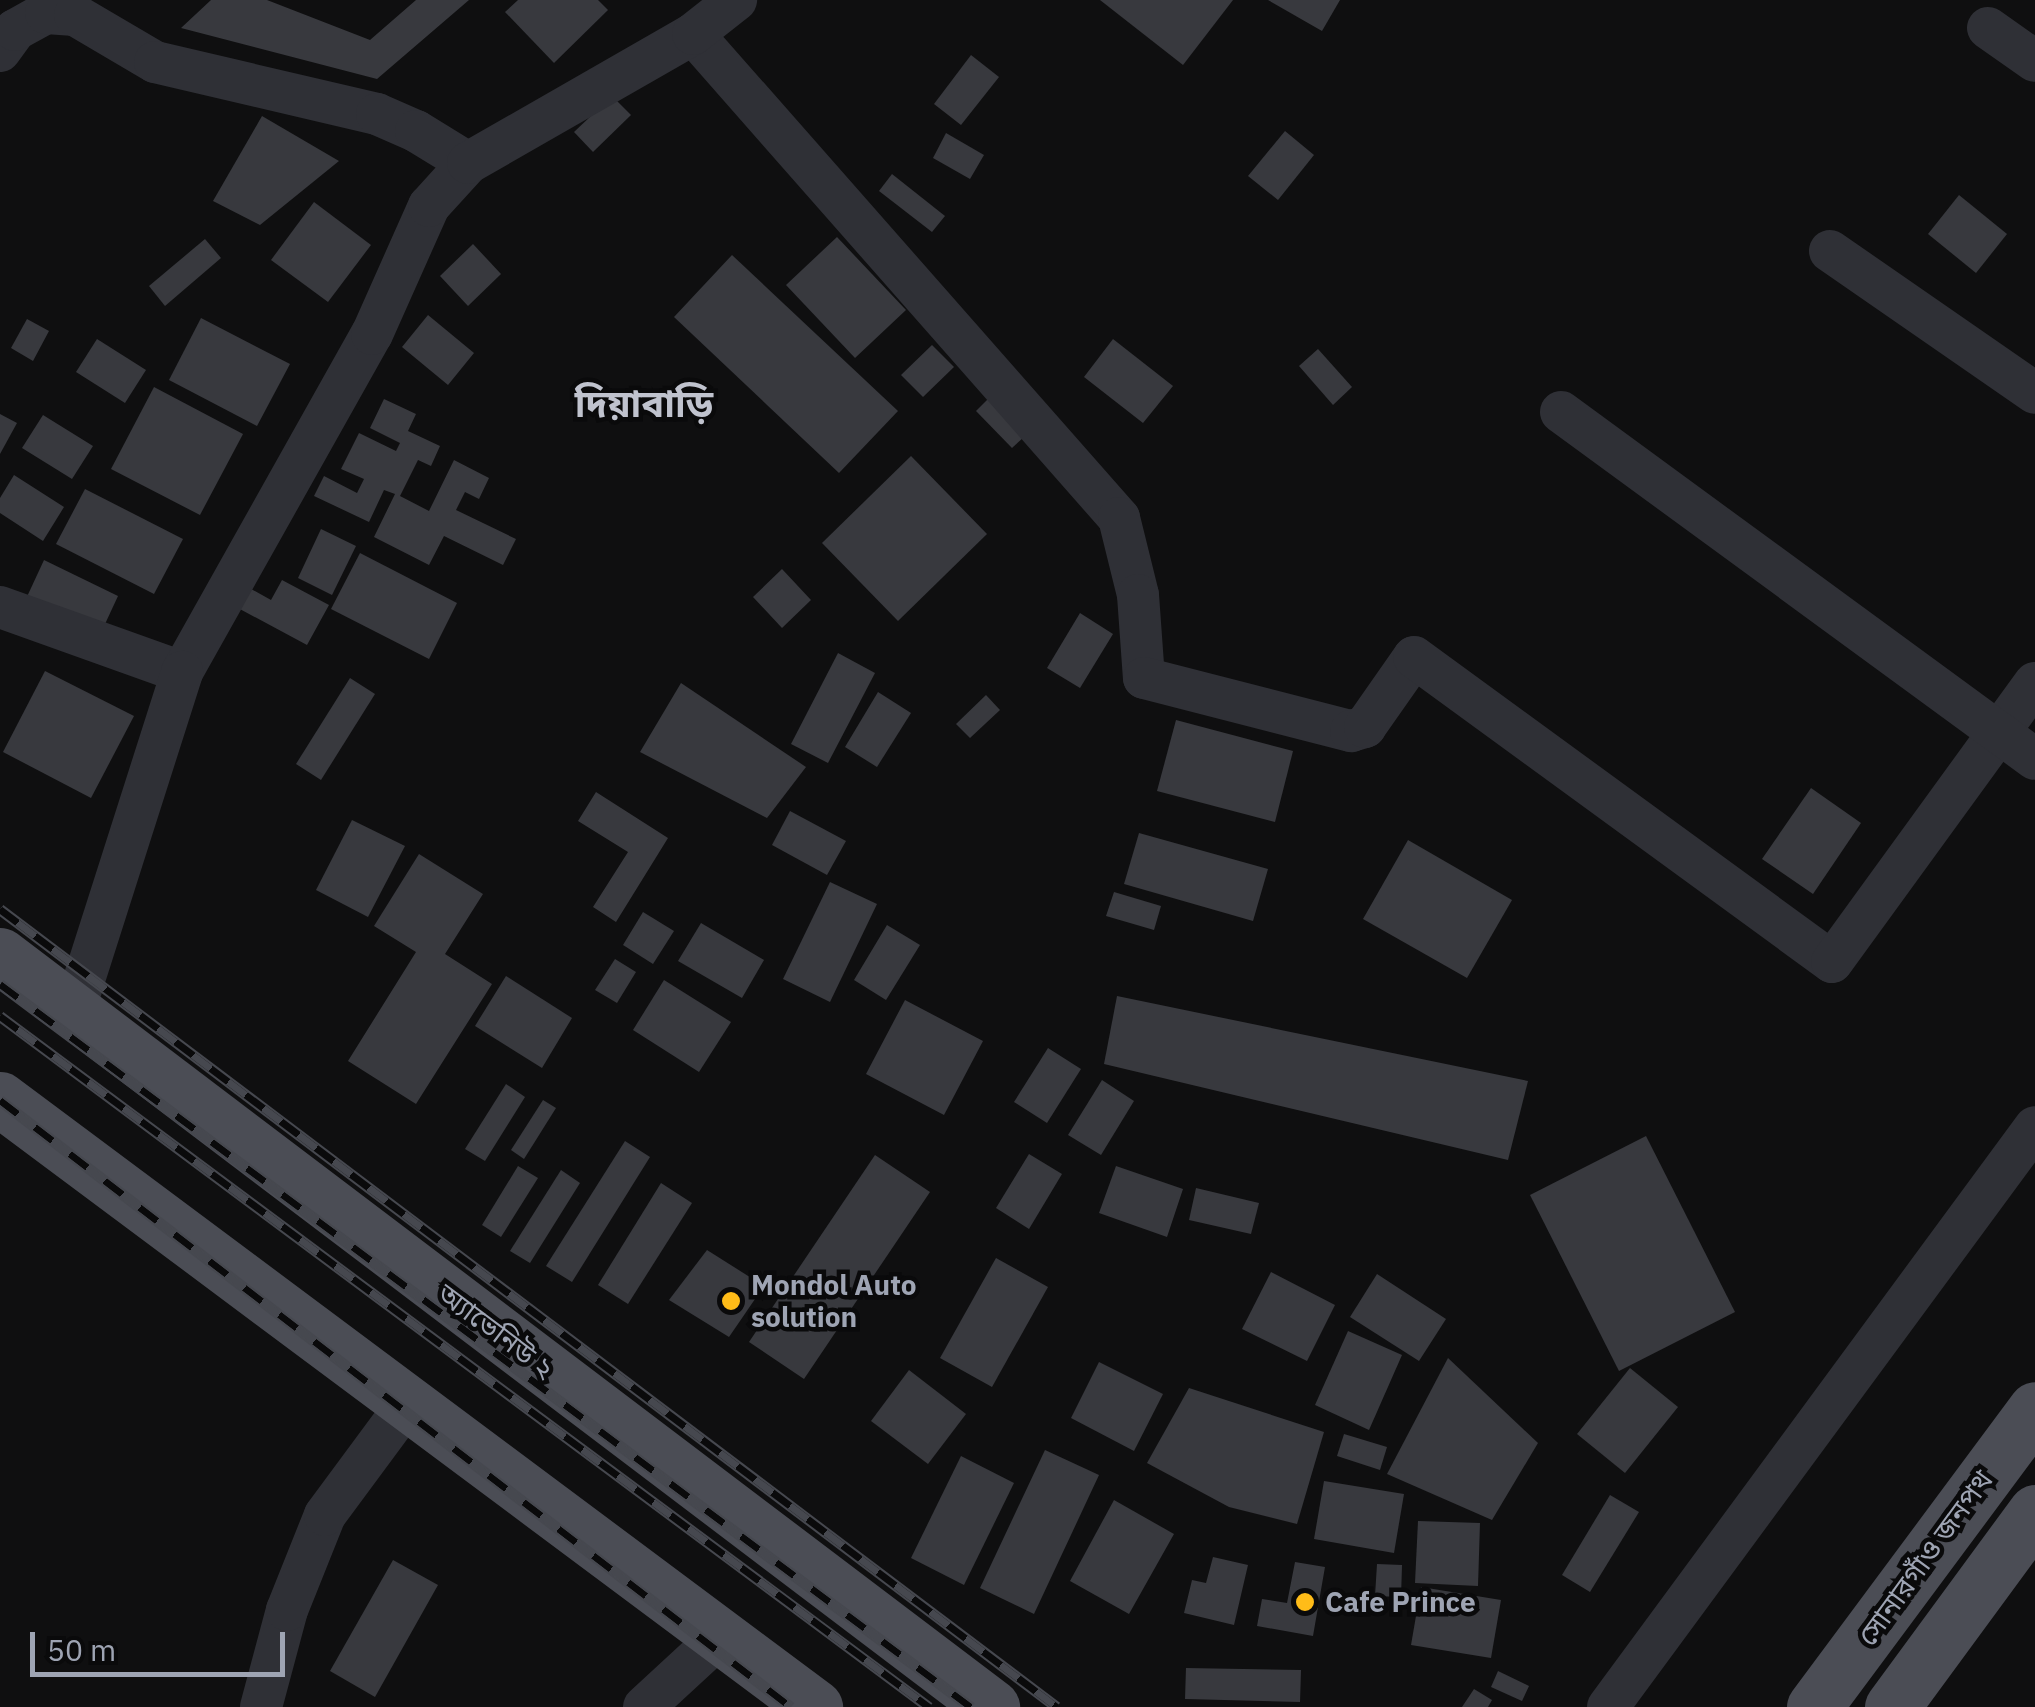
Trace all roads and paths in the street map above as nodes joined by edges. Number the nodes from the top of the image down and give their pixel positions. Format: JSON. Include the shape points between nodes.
{"nodes":[{"id":1,"x":736,"y":0,"type":"edge"},
{"id":2,"x":1988,"y":28,"type":"dead end"},
{"id":3,"x":694,"y":34,"type":"junction"},
{"id":4,"x":0,"y":51,"type":"edge"},
{"id":5,"x":2035,"y":61,"type":"edge"},
{"id":6,"x":468,"y":162,"type":"junction"},
{"id":7,"x":1830,"y":251,"type":"dead end"},
{"id":8,"x":2035,"y":393,"type":"edge"},
{"id":9,"x":1561,"y":412,"type":"dead end"},
{"id":10,"x":0,"y":607,"type":"edge"},
{"id":11,"x":182,"y":672,"type":"junction"},
{"id":12,"x":2035,"y":683,"type":"edge"},
{"id":13,"x":1999,"y":732,"type":"junction"},
{"id":14,"x":2035,"y":758,"type":"edge"},
{"id":15,"x":0,"y":955,"type":"edge"},
{"id":16,"x":74,"y":1010,"type":"junction"},
{"id":17,"x":0,"y":1099,"type":"edge"},
{"id":18,"x":2035,"y":1127,"type":"edge"},
{"id":19,"x":406,"y":1404,"type":"junction"},
{"id":20,"x":2035,"y":1409,"type":"edge"},
{"id":21,"x":2035,"y":1512,"type":"edge"},
{"id":22,"x":722,"y":1636,"type":"junction"},
{"id":23,"x":261,"y":1707,"type":"edge"},
{"id":24,"x":644,"y":1707,"type":"edge"},
{"id":25,"x":815,"y":1707,"type":"edge"},
{"id":26,"x":992,"y":1707,"type":"edge"},
{"id":27,"x":1608,"y":1707,"type":"edge"},
{"id":28,"x":1814,"y":1707,"type":"edge"},
{"id":29,"x":1892,"y":1707,"type":"edge"}],
"edges":[{"from":1,"to":3,"type":"street"},
{"from":2,"to":5,"type":"street"},
{"from":3,"to":6,"type":"street"},
{"from":3,"to":13,"type":"street","via":[[1119,518],[1138,595],[1144,678],[1351,732],[1365,727],[1414,657],[1832,962]]},
{"from":4,"to":6,"type":"street","via":[[15,30],[46,13],[75,15],[155,62],[377,114]]},
{"from":6,"to":11,"type":"street","via":[[428,206],[372,334]]},
{"from":7,"to":8,"type":"street"},
{"from":9,"to":13,"type":"street"},
{"from":10,"to":11,"type":"street"},
{"from":11,"to":16,"type":"street"},
{"from":12,"to":13,"type":"street"},
{"from":13,"to":14,"type":"street"},
{"from":15,"to":16,"type":"main road","name":"অ্যাভেনিউ ২"},
{"from":16,"to":26,"type":"main road","name":"অ্যাভেনিউ ২"},
{"from":17,"to":19,"type":"main road"},
{"from":18,"to":27,"type":"street"},
{"from":19,"to":22,"type":"main road"},
{"from":19,"to":23,"type":"street","via":[[325,1515],[287,1610]]},
{"from":20,"to":28,"type":"main road","name":"সোনারগাঁও জনপথ"},
{"from":21,"to":29,"type":"main road"},
{"from":22,"to":24,"type":"street"},
{"from":22,"to":25,"type":"main road"}]}
